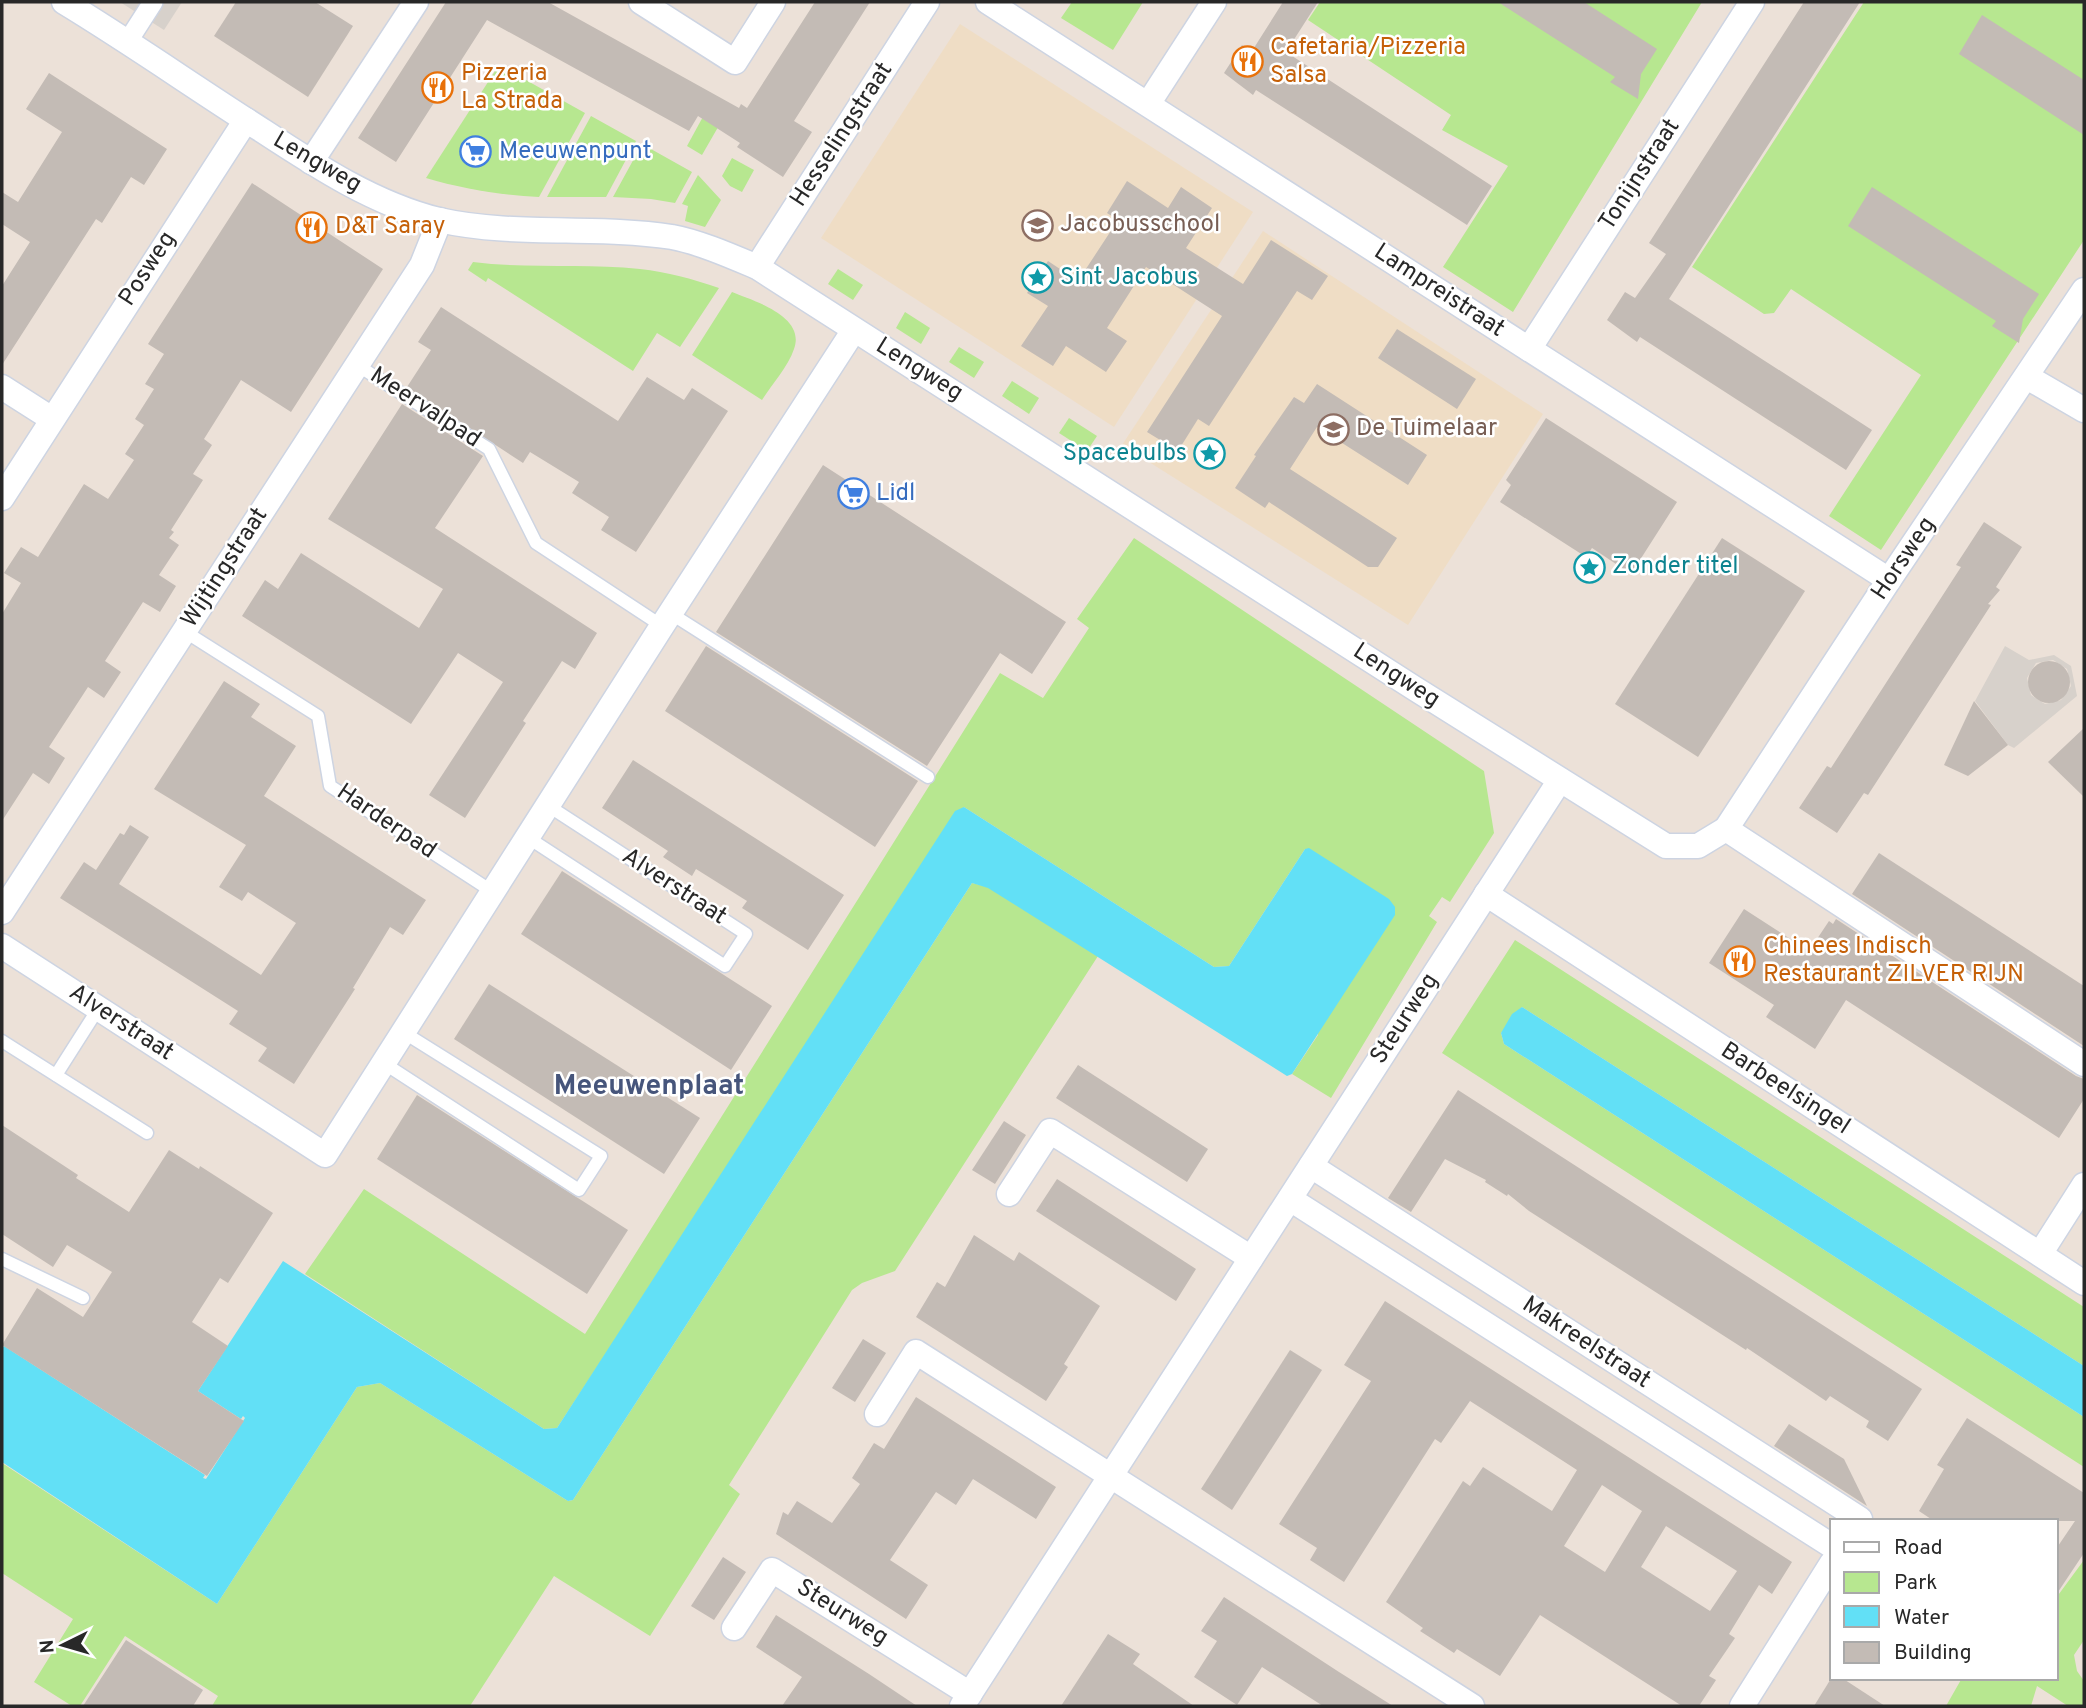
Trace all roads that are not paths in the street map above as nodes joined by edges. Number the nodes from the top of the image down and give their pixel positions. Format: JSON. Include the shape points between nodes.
{"nodes":[{"id":1,"x":64,"y":2,"type":"edge"},
{"id":2,"x":153,"y":2,"type":"edge"},
{"id":3,"x":416,"y":2,"type":"edge"},
{"id":4,"x":641,"y":2,"type":"edge"},
{"id":5,"x":774,"y":2,"type":"edge"},
{"id":6,"x":927,"y":2,"type":"edge"},
{"id":7,"x":988,"y":2,"type":"edge"},
{"id":8,"x":1214,"y":2,"type":"edge"},
{"id":9,"x":1752,"y":2,"type":"edge"},
{"id":10,"x":128,"y":41,"type":"junction"},
{"id":11,"x":1148,"y":104,"type":"junction"},
{"id":12,"x":246,"y":120,"type":"junction"},
{"id":13,"x":311,"y":162,"type":"junction"},
{"id":14,"x":440,"y":220,"type":"junction"},
{"id":15,"x":757,"y":267,"type":"junction"},
{"id":16,"x":2084,"y":290,"type":"edge"},
{"id":17,"x":855,"y":330,"type":"junction"},
{"id":18,"x":1529,"y":349,"type":"junction"},
{"id":19,"x":357,"y":365,"type":"junction"},
{"id":20,"x":2027,"y":377,"type":"junction"},
{"id":21,"x":2,"y":387,"type":"edge"},
{"id":22,"x":2084,"y":410,"type":"edge"},
{"id":23,"x":52,"y":419,"type":"junction"},
{"id":24,"x":2,"y":498,"type":"edge"},
{"id":25,"x":1889,"y":580,"type":"junction"},
{"id":26,"x":666,"y":620,"type":"junction"},
{"id":27,"x":184,"y":631,"type":"junction"},
{"id":28,"x":928,"y":777,"type":"dead end"},
{"id":29,"x":1560,"y":780,"type":"junction"},
{"id":30,"x":547,"y":805,"type":"junction"},
{"id":31,"x":1726,"y":829,"type":"junction"},
{"id":32,"x":527,"y":837,"type":"junction"},
{"id":33,"x":493,"y":892,"type":"junction"},
{"id":34,"x":1486,"y":894,"type":"junction"},
{"id":35,"x":2,"y":912,"type":"edge"},
{"id":36,"x":2,"y":946,"type":"edge"},
{"id":37,"x":98,"y":1009,"type":"junction"},
{"id":38,"x":403,"y":1032,"type":"junction"},
{"id":39,"x":2,"y":1041,"type":"edge"},
{"id":40,"x":382,"y":1062,"type":"junction"},
{"id":41,"x":2084,"y":1064,"type":"edge"},
{"id":42,"x":56,"y":1075,"type":"junction"},
{"id":43,"x":147,"y":1133,"type":"dead end"},
{"id":44,"x":1311,"y":1166,"type":"junction"},
{"id":45,"x":2084,"y":1185,"type":"edge"},
{"id":46,"x":1010,"y":1194,"type":"dead end"},
{"id":47,"x":1290,"y":1199,"type":"junction"},
{"id":48,"x":2040,"y":1254,"type":"junction"},
{"id":49,"x":1251,"y":1258,"type":"junction"},
{"id":50,"x":2,"y":1259,"type":"edge"},
{"id":51,"x":2084,"y":1283,"type":"edge"},
{"id":52,"x":83,"y":1298,"type":"dead end"},
{"id":53,"x":877,"y":1414,"type":"dead end"},
{"id":54,"x":1110,"y":1477,"type":"junction"},
{"id":55,"x":1857,"y":1519,"type":"edge"},
{"id":56,"x":1830,"y":1545,"type":"edge"},
{"id":57,"x":1830,"y":1566,"type":"edge"},
{"id":58,"x":734,"y":1628,"type":"dead end"},
{"id":59,"x":966,"y":1700,"type":"edge"},
{"id":60,"x":1472,"y":1706,"type":"edge"},
{"id":61,"x":1742,"y":1706,"type":"edge"}],
"edges":[{"from":1,"to":10,"type":"street","name":"Lengweg"},
{"from":2,"to":10,"type":"street"},
{"from":3,"to":13,"type":"street"},
{"from":4,"to":5,"type":"street","via":[[735,62]]},
{"from":6,"to":15,"type":"street","name":"Hesselingstraat"},
{"from":7,"to":11,"type":"street","name":"Lampreistraat"},
{"from":8,"to":11,"type":"street"},
{"from":9,"to":18,"type":"street","name":"Tonijnstraat"},
{"from":10,"to":12,"type":"street","name":"Lengweg"},
{"from":11,"to":18,"type":"street","name":"Lampreistraat"},
{"from":12,"to":13,"type":"street","name":"Lengweg"},
{"from":12,"to":23,"type":"street","name":"Posweg"},
{"from":13,"to":14,"type":"street","name":"Lengweg","via":[[391,204]]},
{"from":14,"to":15,"type":"street","name":"Lengweg","via":[[520,230],[600,230],[674,237]]},
{"from":14,"to":19,"type":"street","name":"Wijtingstraat","via":[[422,265]]},
{"from":15,"to":17,"type":"street","name":"Lengweg"},
{"from":16,"to":20,"type":"street","name":"Horsweg"},
{"from":17,"to":26,"type":"street","name":"Alverstraat"},
{"from":17,"to":29,"type":"street","name":"Lengweg"},
{"from":18,"to":25,"type":"street","name":"Lampreistraat"},
{"from":19,"to":26,"type":"lane","name":"Meervalpad","via":[[489,449],[536,543]]},
{"from":19,"to":27,"type":"street","name":"Wijtingstraat"},
{"from":20,"to":22,"type":"street"},
{"from":20,"to":25,"type":"street","name":"Horsweg"},
{"from":21,"to":23,"type":"street"},
{"from":23,"to":24,"type":"street","name":"Posweg"},
{"from":25,"to":31,"type":"street","name":"Horsweg"},
{"from":26,"to":28,"type":"lane"},
{"from":26,"to":30,"type":"street","name":"Alverstraat"},
{"from":27,"to":33,"type":"lane","name":"Harderpad","via":[[318,716],[330,786]]},
{"from":27,"to":35,"type":"street","name":"Wijtingstraat"},
{"from":29,"to":31,"type":"street","name":"Lengweg","via":[[1666,846],[1698,846]]},
{"from":29,"to":34,"type":"street","name":"Steurweg"},
{"from":30,"to":32,"type":"street","name":"Alverstraat"},
{"from":30,"to":32,"type":"lane","name":"Alverstraat","via":[[746,934],[725,967]]},
{"from":31,"to":41,"type":"street"},
{"from":32,"to":33,"type":"street","name":"Alverstraat"},
{"from":33,"to":38,"type":"street","name":"Alverstraat"},
{"from":34,"to":44,"type":"street","name":"Steurweg"},
{"from":34,"to":48,"type":"street","name":"Barbeelsingel"},
{"from":36,"to":37,"type":"street","name":"Alverstraat"},
{"from":37,"to":40,"type":"street","name":"Alverstraat","via":[[325,1155]]},
{"from":37,"to":42,"type":"lane"},
{"from":38,"to":40,"type":"street","name":"Alverstraat"},
{"from":38,"to":40,"type":"lane","via":[[601,1156],[579,1191]]},
{"from":39,"to":42,"type":"lane"},
{"from":42,"to":43,"type":"lane"},
{"from":44,"to":47,"type":"street","name":"Steurweg"},
{"from":44,"to":55,"type":"street","name":"Makreelstraat"},
{"from":45,"to":48,"type":"street"},
{"from":46,"to":49,"type":"street","via":[[1051,1131]]},
{"from":47,"to":49,"type":"street","name":"Steurweg"},
{"from":47,"to":56,"type":"street","name":"Makreelstraat"},
{"from":48,"to":51,"type":"street","name":"Barbeelsingel"},
{"from":49,"to":54,"type":"street","name":"Steurweg"},
{"from":50,"to":52,"type":"lane"},
{"from":53,"to":54,"type":"street","via":[[916,1352]]},
{"from":54,"to":59,"type":"street","name":"Steurweg"},
{"from":54,"to":60,"type":"street"},
{"from":57,"to":61,"type":"street"},
{"from":58,"to":59,"type":"street","name":"Steurweg","via":[[772,1570]]}]}
